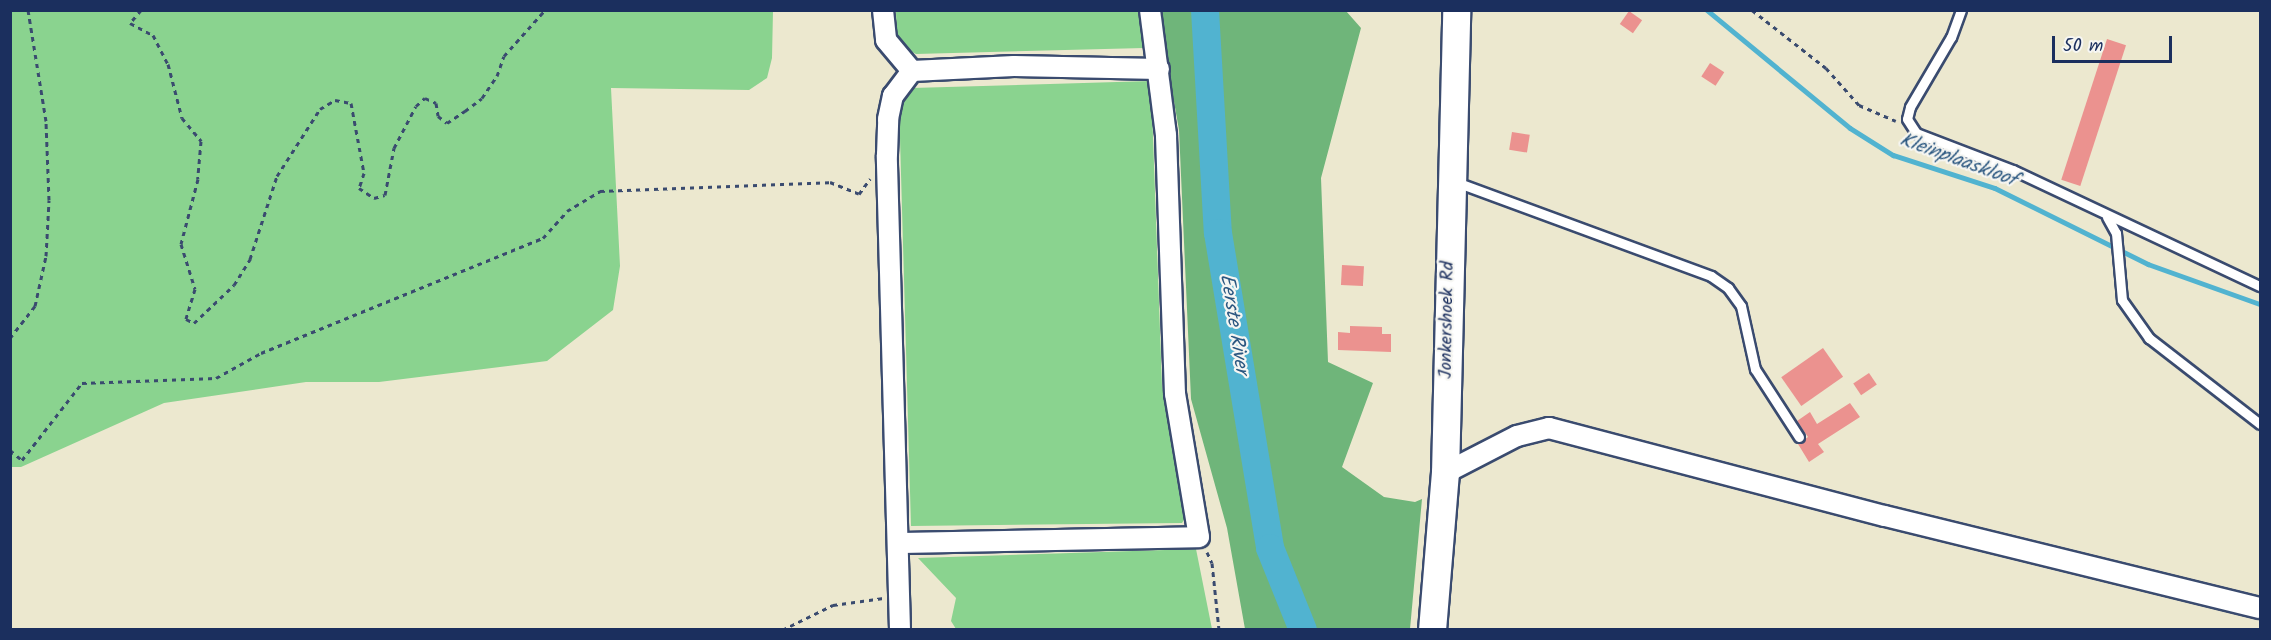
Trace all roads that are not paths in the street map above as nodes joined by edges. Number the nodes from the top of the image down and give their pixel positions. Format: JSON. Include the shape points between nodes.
{"nodes":[{"id":1,"x":882,"y":10,"type":"edge"},
{"id":2,"x":1150,"y":10,"type":"edge"},
{"id":3,"x":1456,"y":10,"type":"edge"},
{"id":4,"x":1961,"y":10,"type":"edge"},
{"id":5,"x":1159,"y":69,"type":"junction"},
{"id":6,"x":912,"y":71,"type":"junction"},
{"id":7,"x":1451,"y":180,"type":"junction"},
{"id":8,"x":2107,"y":217,"type":"junction"},
{"id":9,"x":2260,"y":286,"type":"edge"},
{"id":10,"x":2260,"y":424,"type":"edge"},
{"id":11,"x":1799,"y":437,"type":"dead end"},
{"id":12,"x":1445,"y":473,"type":"junction"},
{"id":13,"x":899,"y":543,"type":"junction"},
{"id":14,"x":1436,"y":596,"type":"junction"},
{"id":15,"x":2260,"y":608,"type":"edge"},
{"id":16,"x":900,"y":630,"type":"edge"},
{"id":17,"x":1432,"y":630,"type":"edge"},
{"id":18,"x":1446,"y":630,"type":"edge"}],
"edges":[{"from":1,"to":6,"type":"street","via":[[886,39]]},
{"from":2,"to":5,"type":"street"},
{"from":3,"to":7,"type":"street","name":"Jonkershoek Rd"},
{"from":4,"to":8,"type":"lane","via":[[1907,119],[1916,133],[2013,170]]},
{"from":5,"to":6,"type":"street","via":[[1014,66]]},
{"from":5,"to":13,"type":"street","via":[[1169,182],[1175,394],[1200,537]]},
{"from":6,"to":13,"type":"street","via":[[890,106],[887,155]]},
{"from":7,"to":11,"type":"lane","via":[[1711,276],[1728,288],[1741,306],[1755,369]]},
{"from":7,"to":12,"type":"street","name":"Jonkershoek Rd"},
{"from":8,"to":9,"type":"lane"},
{"from":8,"to":10,"type":"lane","via":[[2116,233],[2122,300],[2149,338]]},
{"from":12,"to":14,"type":"street","name":"Jonkershoek Rd"},
{"from":12,"to":15,"type":"street","via":[[1517,436],[1549,428],[1896,519]]},
{"from":13,"to":16,"type":"street"},
{"from":14,"to":17,"type":"street","name":"Jonkershoek Rd"},
{"from":14,"to":18,"type":"street"}]}
